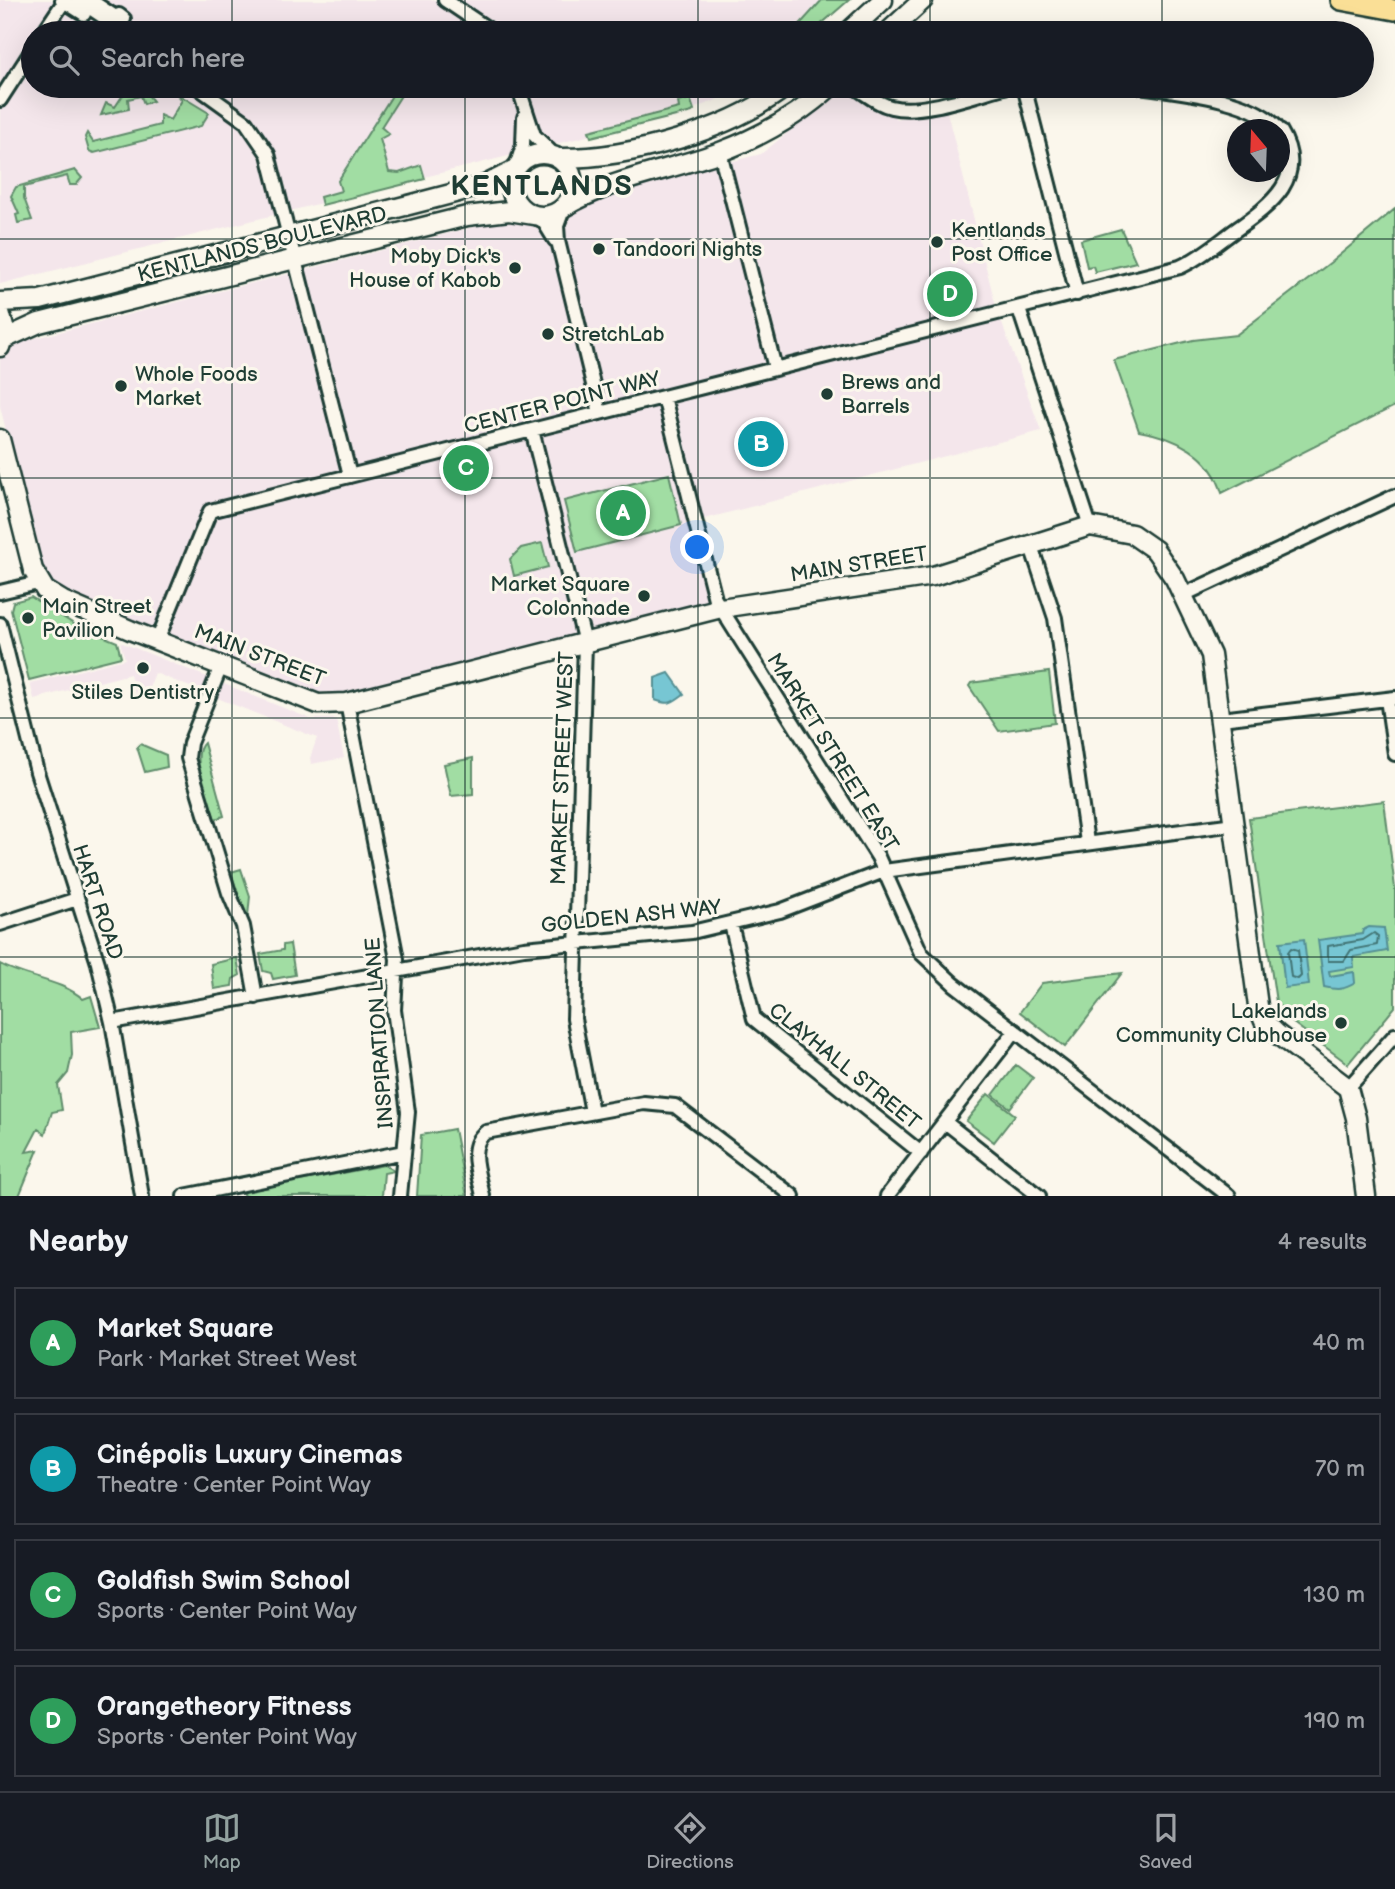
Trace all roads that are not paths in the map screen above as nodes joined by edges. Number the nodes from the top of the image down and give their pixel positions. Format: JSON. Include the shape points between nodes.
{"nodes":[{"id":1,"x":63,"y":0,"type":"edge"},
{"id":2,"x":78,"y":0,"type":"edge"},
{"id":3,"x":90,"y":0,"type":"edge"},
{"id":4,"x":445,"y":0,"type":"edge"},
{"id":5,"x":883,"y":0,"type":"edge"},
{"id":6,"x":923,"y":0,"type":"edge"},
{"id":7,"x":1341,"y":0,"type":"edge"},
{"id":8,"x":1395,"y":10,"type":"edge"},
{"id":9,"x":50,"y":21,"type":"edge"},
{"id":10,"x":95,"y":21,"type":"edge"},
{"id":11,"x":110,"y":21,"type":"edge"},
{"id":12,"x":122,"y":21,"type":"edge"},
{"id":13,"x":476,"y":21,"type":"edge"},
{"id":14,"x":860,"y":21,"type":"edge"},
{"id":15,"x":900,"y":21,"type":"edge"},
{"id":16,"x":21,"y":68,"type":"edge"},
{"id":17,"x":214,"y":98,"type":"edge"},
{"id":18,"x":521,"y":98,"type":"edge"},
{"id":19,"x":770,"y":98,"type":"edge"},
{"id":20,"x":815,"y":98,"type":"edge"},
{"id":21,"x":877,"y":98,"type":"edge"},
{"id":22,"x":957,"y":98,"type":"edge"},
{"id":23,"x":1027,"y":98,"type":"edge"},
{"id":24,"x":1200,"y":98,"type":"edge"},
{"id":25,"x":0,"y":100,"type":"edge"},
{"id":26,"x":523,"y":107,"type":"junction"},
{"id":27,"x":1269,"y":119,"type":"edge"},
{"id":28,"x":720,"y":152,"type":"junction"},
{"id":29,"x":557,"y":158,"type":"junction"},
{"id":30,"x":515,"y":170,"type":"junction"},
{"id":31,"x":1285,"y":182,"type":"edge"},
{"id":32,"x":564,"y":207,"type":"junction"},
{"id":33,"x":534,"y":215,"type":"junction"},
{"id":34,"x":289,"y":235,"type":"junction"},
{"id":35,"x":560,"y":253,"type":"junction"},
{"id":36,"x":296,"y":260,"type":"junction"},
{"id":37,"x":1077,"y":294,"type":"junction"},
{"id":38,"x":0,"y":302,"type":"edge"},
{"id":39,"x":1019,"y":309,"type":"junction"},
{"id":40,"x":0,"y":312,"type":"edge"},
{"id":41,"x":2,"y":343,"type":"edge"},
{"id":42,"x":775,"y":368,"type":"junction"},
{"id":43,"x":664,"y":397,"type":"junction"},
{"id":44,"x":600,"y":413,"type":"junction"},
{"id":45,"x":531,"y":430,"type":"junction"},
{"id":46,"x":0,"y":439,"type":"edge"},
{"id":47,"x":350,"y":476,"type":"junction"},
{"id":48,"x":1395,"y":496,"type":"edge"},
{"id":49,"x":1090,"y":526,"type":"junction"},
{"id":50,"x":1031,"y":546,"type":"junction"},
{"id":51,"x":38,"y":583,"type":"junction"},
{"id":52,"x":0,"y":592,"type":"edge"},
{"id":53,"x":1183,"y":595,"type":"junction"},
{"id":54,"x":721,"y":608,"type":"junction"},
{"id":55,"x":0,"y":624,"type":"edge"},
{"id":56,"x":157,"y":641,"type":"junction"},
{"id":57,"x":585,"y":643,"type":"junction"},
{"id":58,"x":221,"y":666,"type":"junction"},
{"id":59,"x":1391,"y":698,"type":"edge"},
{"id":60,"x":347,"y":703,"type":"junction"},
{"id":61,"x":1221,"y":719,"type":"junction"},
{"id":62,"x":1395,"y":754,"type":"edge"},
{"id":63,"x":1234,"y":824,"type":"junction"},
{"id":64,"x":1087,"y":842,"type":"junction"},
{"id":65,"x":884,"y":871,"type":"junction"},
{"id":66,"x":77,"y":899,"type":"junction"},
{"id":67,"x":0,"y":924,"type":"edge"},
{"id":68,"x":730,"y":925,"type":"junction"},
{"id":69,"x":576,"y":943,"type":"junction"},
{"id":70,"x":396,"y":970,"type":"junction"},
{"id":71,"x":256,"y":997,"type":"junction"},
{"id":72,"x":112,"y":1022,"type":"junction"},
{"id":73,"x":1015,"y":1031,"type":"junction"},
{"id":74,"x":1395,"y":1035,"type":"edge"},
{"id":75,"x":1348,"y":1088,"type":"junction"},
{"id":76,"x":592,"y":1112,"type":"junction"},
{"id":77,"x":945,"y":1122,"type":"junction"},
{"id":78,"x":404,"y":1152,"type":"junction"},
{"id":79,"x":921,"y":1153,"type":"junction"},
{"id":80,"x":202,"y":1194,"type":"edge"},
{"id":81,"x":142,"y":1196,"type":"edge"},
{"id":82,"x":184,"y":1196,"type":"edge"},
{"id":83,"x":400,"y":1196,"type":"edge"},
{"id":84,"x":482,"y":1196,"type":"edge"},
{"id":85,"x":793,"y":1196,"type":"edge"},
{"id":86,"x":887,"y":1196,"type":"edge"},
{"id":87,"x":1039,"y":1196,"type":"edge"},
{"id":88,"x":1229,"y":1196,"type":"edge"},
{"id":89,"x":1366,"y":1196,"type":"edge"}],
"edges":[{"from":1,"to":9,"type":"street"},
{"from":1,"to":10,"type":"street"},
{"from":2,"to":11,"type":"street"},
{"from":3,"to":12,"type":"street"},
{"from":4,"to":13,"type":"street"},
{"from":5,"to":14,"type":"street"},
{"from":6,"to":15,"type":"street"},
{"from":7,"to":8,"type":"main road"},
{"from":16,"to":25,"type":"street"},
{"from":17,"to":34,"type":"street","via":[[240,116],[260,138]]},
{"from":18,"to":26,"type":"street"},
{"from":19,"to":29,"type":"street","via":[[713,127],[591,158]]},
{"from":20,"to":28,"type":"street","via":[[782,122]]},
{"from":21,"to":22,"type":"street","via":[[891,107],[914,108]]},
{"from":23,"to":37,"type":"street"},
{"from":24,"to":27,"type":"street","via":[[1247,107]]},
{"from":26,"to":29,"type":"street","via":[[538,141]]},
{"from":26,"to":30,"type":"street","via":[[523,145]]},
{"from":28,"to":32,"type":"street","via":[[611,184]]},
{"from":28,"to":42,"type":"street"},
{"from":29,"to":30,"type":"street","via":[[535,155]]},
{"from":29,"to":32,"type":"street","via":[[572,180],[572,193]]},
{"from":30,"to":33,"type":"street","via":[[514,198]]},
{"from":30,"to":34,"type":"street","name":"KENTLANDS BOULEVARD","via":[[478,187]]},
{"from":31,"to":37,"type":"street","name":"CENTER POINT WAY","via":[[1262,210],[1184,265]]},
{"from":32,"to":33,"type":"street","via":[[550,215]]},
{"from":32,"to":35,"type":"street","via":[[557,226]]},
{"from":33,"to":35,"type":"street","via":[[550,230]]},
{"from":33,"to":36,"type":"street","name":"KENTLANDS BOULEVARD","via":[[509,211],[467,216]]},
{"from":34,"to":36,"type":"street"},
{"from":34,"to":38,"type":"street","name":"KENTLANDS BOULEVARD","via":[[40,300]]},
{"from":35,"to":44,"type":"street"},
{"from":36,"to":41,"type":"street","name":"KENTLANDS BOULEVARD","via":[[39,323]]},
{"from":36,"to":47,"type":"street"},
{"from":37,"to":39,"type":"street","name":"CENTER POINT WAY"},
{"from":39,"to":42,"type":"street","name":"CENTER POINT WAY"},
{"from":39,"to":49,"type":"street"},
{"from":40,"to":41,"type":"street","via":[[5,323]]},
{"from":42,"to":43,"type":"street","name":"CENTER POINT WAY"},
{"from":43,"to":44,"type":"street","name":"CENTER POINT WAY"},
{"from":43,"to":54,"type":"street","name":"MARKET STREET EAST"},
{"from":44,"to":45,"type":"street","name":"CENTER POINT WAY"},
{"from":45,"to":47,"type":"street","name":"CENTER POINT WAY"},
{"from":45,"to":57,"type":"street","name":"MARKET STREET WEST"},
{"from":46,"to":51,"type":"street"},
{"from":47,"to":56,"type":"street","name":"CENTER POINT WAY","via":[[210,511]]},
{"from":48,"to":53,"type":"street"},
{"from":49,"to":50,"type":"street","name":"MAIN STREET"},
{"from":49,"to":53,"type":"street","via":[[1145,541],[1166,563]]},
{"from":50,"to":54,"type":"street","name":"MAIN STREET","via":[[933,576]]},
{"from":50,"to":64,"type":"street","via":[[1055,618]]},
{"from":51,"to":52,"type":"street"},
{"from":51,"to":56,"type":"street","name":"MAIN STREET","via":[[63,601]]},
{"from":53,"to":61,"type":"street","via":[[1211,655]]},
{"from":54,"to":57,"type":"street","name":"MAIN STREET"},
{"from":54,"to":65,"type":"street","name":"MARKET STREET EAST"},
{"from":55,"to":66,"type":"street","name":"HART ROAD","via":[[34,764]]},
{"from":56,"to":58,"type":"street","name":"MAIN STREET"},
{"from":57,"to":60,"type":"street","name":"MAIN STREET"},
{"from":57,"to":69,"type":"street","name":"MARKET STREET WEST"},
{"from":58,"to":60,"type":"street","name":"MAIN STREET","via":[[309,702]]},
{"from":58,"to":71,"type":"street","via":[[188,758],[243,926]]},
{"from":59,"to":61,"type":"street"},
{"from":59,"to":62,"type":"street"},
{"from":60,"to":70,"type":"street","name":"INSPIRATION LANE"},
{"from":61,"to":63,"type":"street"},
{"from":63,"to":64,"type":"street","name":"GOLDEN ASH WAY"},
{"from":63,"to":75,"type":"street","via":[[1258,1006],[1265,1021]]},
{"from":64,"to":65,"type":"street","name":"GOLDEN ASH WAY"},
{"from":65,"to":68,"type":"street","name":"GOLDEN ASH WAY"},
{"from":65,"to":73,"type":"street","name":"MARKET STREET EAST","via":[[913,938],[931,965]]},
{"from":66,"to":67,"type":"street"},
{"from":66,"to":72,"type":"street","name":"HART ROAD"},
{"from":68,"to":69,"type":"street","name":"GOLDEN ASH WAY"},
{"from":68,"to":79,"type":"street","name":"CLAYHALL STREET","via":[[754,1019]]},
{"from":69,"to":70,"type":"street","name":"GOLDEN ASH WAY"},
{"from":69,"to":76,"type":"street","name":"MARKET STREET WEST","via":[[574,1019]]},
{"from":70,"to":71,"type":"street","name":"GOLDEN ASH WAY"},
{"from":70,"to":78,"type":"street","name":"INSPIRATION LANE","via":[[394,1010],[408,1101]]},
{"from":71,"to":72,"type":"street","name":"GOLDEN ASH WAY"},
{"from":72,"to":81,"type":"street","name":"HART ROAD"},
{"from":73,"to":77,"type":"street"},
{"from":73,"to":88,"type":"street","name":"MARKET STREET EAST"},
{"from":74,"to":75,"type":"street"},
{"from":75,"to":89,"type":"street"},
{"from":76,"to":84,"type":"street","via":[[486,1132],[477,1138],[474,1148]]},
{"from":76,"to":85,"type":"street","via":[[644,1103],[675,1106]]},
{"from":77,"to":79,"type":"street"},
{"from":77,"to":87,"type":"street"},
{"from":78,"to":80,"type":"street"},
{"from":78,"to":83,"type":"street","name":"INSPIRATION LANE"},
{"from":79,"to":86,"type":"street"},
{"from":80,"to":82,"type":"street"}]}
